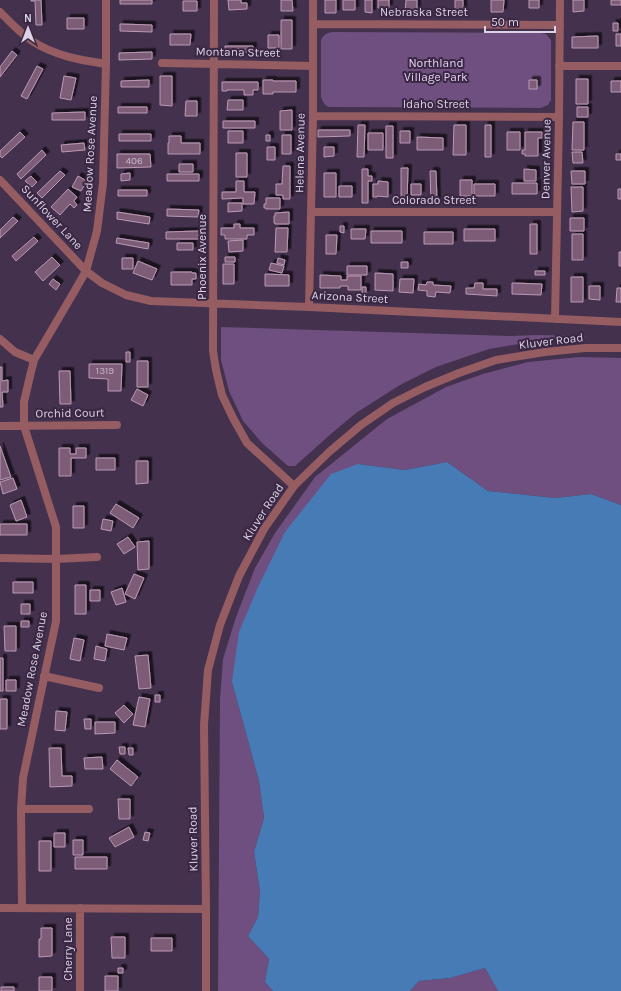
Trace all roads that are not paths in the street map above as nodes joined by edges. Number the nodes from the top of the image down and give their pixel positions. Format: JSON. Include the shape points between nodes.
{"nodes":[{"id":1,"x":106,"y":0,"type":"edge"},
{"id":2,"x":214,"y":0,"type":"edge"},
{"id":3,"x":313,"y":0,"type":"edge"},
{"id":4,"x":560,"y":0,"type":"edge"},
{"id":5,"x":0,"y":12,"type":"edge"},
{"id":6,"x":313,"y":24,"type":"junction"},
{"id":7,"x":560,"y":25,"type":"junction"},
{"id":8,"x":162,"y":63,"type":"dead end"},
{"id":9,"x":214,"y":63,"type":"junction"},
{"id":10,"x":106,"y":64,"type":"junction"},
{"id":11,"x":313,"y":66,"type":"junction"},
{"id":12,"x":559,"y":66,"type":"junction"},
{"id":13,"x":621,"y":66,"type":"edge"},
{"id":14,"x":313,"y":116,"type":"junction"},
{"id":15,"x":559,"y":117,"type":"junction"},
{"id":16,"x":0,"y":180,"type":"edge"},
{"id":17,"x":311,"y":212,"type":"junction"},
{"id":18,"x":556,"y":212,"type":"junction"},
{"id":19,"x":86,"y":271,"type":"junction"},
{"id":20,"x":214,"y":303,"type":"junction"},
{"id":21,"x":309,"y":306,"type":"junction"},
{"id":22,"x":555,"y":319,"type":"junction"},
{"id":23,"x":621,"y":322,"type":"edge"},
{"id":24,"x":0,"y":339,"type":"edge"},
{"id":25,"x":621,"y":348,"type":"edge"},
{"id":26,"x":34,"y":360,"type":"junction"},
{"id":27,"x":117,"y":425,"type":"dead end"},
{"id":28,"x":0,"y":426,"type":"edge"},
{"id":29,"x":24,"y":426,"type":"junction"},
{"id":30,"x":294,"y":486,"type":"junction"},
{"id":31,"x":0,"y":558,"type":"edge"},
{"id":32,"x":97,"y":558,"type":"dead end"},
{"id":33,"x":56,"y":559,"type":"junction"},
{"id":34,"x":44,"y":676,"type":"junction"},
{"id":35,"x":99,"y":688,"type":"dead end"},
{"id":36,"x":21,"y":809,"type":"junction"},
{"id":37,"x":89,"y":809,"type":"dead end"},
{"id":38,"x":0,"y":908,"type":"edge"},
{"id":39,"x":22,"y":908,"type":"junction"},
{"id":40,"x":80,"y":908,"type":"junction"},
{"id":41,"x":206,"y":909,"type":"junction"},
{"id":42,"x":80,"y":991,"type":"edge"},
{"id":43,"x":206,"y":991,"type":"edge"}],
"edges":[{"from":1,"to":10,"type":"street","name":"Meadow Rose Avenue"},
{"from":2,"to":9,"type":"street","name":"Phoenix Avenue"},
{"from":3,"to":6,"type":"street","name":"Helena Avenue"},
{"from":4,"to":7,"type":"street","name":"Denver Avenue"},
{"from":5,"to":10,"type":"street","via":[[32,42],[54,53]]},
{"from":6,"to":7,"type":"street","name":"Nebraska Street"},
{"from":6,"to":11,"type":"street","name":"Helena Avenue"},
{"from":7,"to":12,"type":"street","name":"Denver Avenue"},
{"from":8,"to":9,"type":"street","name":"Montana Street"},
{"from":9,"to":11,"type":"street","name":"Montana Street"},
{"from":9,"to":20,"type":"street","name":"Phoenix Avenue"},
{"from":10,"to":19,"type":"street","name":"Meadow Rose Avenue","via":[[103,183],[97,231]]},
{"from":11,"to":14,"type":"street","name":"Helena Avenue"},
{"from":12,"to":13,"type":"street"},
{"from":12,"to":15,"type":"street","name":"Denver Avenue"},
{"from":14,"to":15,"type":"street","name":"Idaho Street"},
{"from":14,"to":17,"type":"street","name":"Helena Avenue"},
{"from":15,"to":18,"type":"street","name":"Denver Avenue"},
{"from":16,"to":19,"type":"street","name":"Sunflower Lane"},
{"from":17,"to":18,"type":"street","name":"Colorado Street"},
{"from":17,"to":21,"type":"street","name":"Helena Avenue"},
{"from":18,"to":22,"type":"street","name":"Denver Avenue"},
{"from":19,"to":20,"type":"street","name":"Arizona Street","via":[[102,283],[126,295],[151,301]]},
{"from":19,"to":26,"type":"street","name":"Meadow Rose Avenue"},
{"from":20,"to":21,"type":"street","name":"Arizona Street"},
{"from":20,"to":30,"type":"street","name":"Phoenix Avenue","via":[[213,351],[222,395],[247,443]]},
{"from":21,"to":22,"type":"street","name":"Arizona Street"},
{"from":22,"to":23,"type":"street","name":"Arizona Street"},
{"from":24,"to":26,"type":"street","via":[[15,352]]},
{"from":25,"to":30,"type":"street","name":"Kluver Road","via":[[586,348],[496,360],[432,384],[394,403],[361,425]]},
{"from":26,"to":29,"type":"street","name":"Meadow Rose Avenue","via":[[24,402]]},
{"from":27,"to":29,"type":"street","name":"Orchid Court"},
{"from":28,"to":29,"type":"street","name":"Orchid Court"},
{"from":29,"to":33,"type":"street","name":"Meadow Rose Avenue","via":[[56,527]]},
{"from":30,"to":41,"type":"street","name":"Kluver Road","via":[[264,529],[239,576],[220,625],[208,670],[204,725]]},
{"from":31,"to":33,"type":"street"},
{"from":32,"to":33,"type":"street"},
{"from":33,"to":34,"type":"street","name":"Meadow Rose Avenue","via":[[56,622]]},
{"from":34,"to":35,"type":"street"},
{"from":34,"to":36,"type":"street","name":"Meadow Rose Avenue","via":[[23,778]]},
{"from":36,"to":37,"type":"street"},
{"from":36,"to":39,"type":"street","name":"Meadow Rose Avenue"},
{"from":38,"to":39,"type":"street"},
{"from":39,"to":40,"type":"street"},
{"from":40,"to":41,"type":"street"},
{"from":40,"to":42,"type":"street","name":"Cherry Lane"},
{"from":41,"to":43,"type":"street","name":"Kluver Road"}]}
